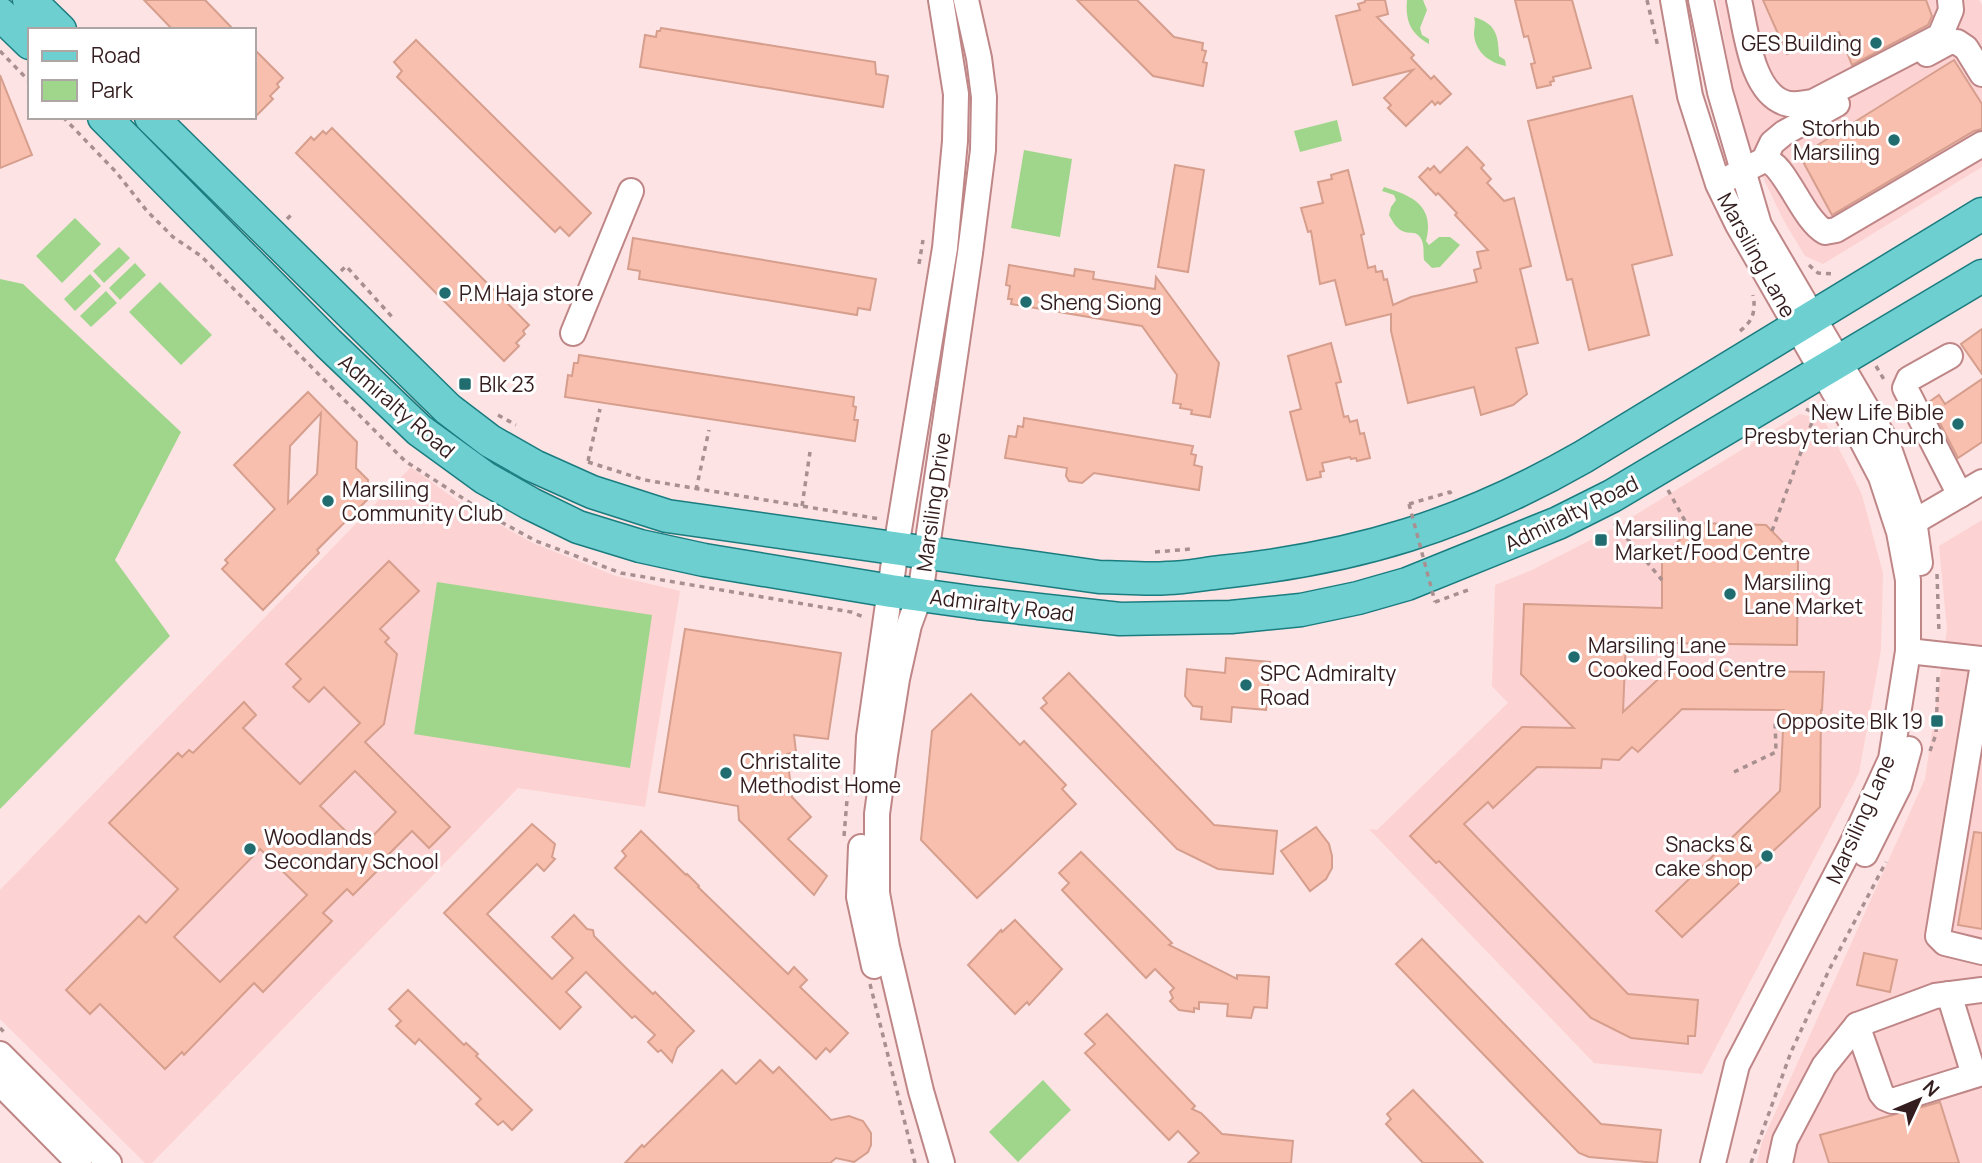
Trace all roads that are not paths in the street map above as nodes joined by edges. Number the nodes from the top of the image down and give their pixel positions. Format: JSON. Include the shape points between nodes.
{"nodes":[{"id":1,"x":29,"y":0,"type":"edge"},
{"id":2,"x":941,"y":0,"type":"edge"},
{"id":3,"x":966,"y":0,"type":"edge"},
{"id":4,"x":1673,"y":0,"type":"edge"},
{"id":5,"x":1701,"y":0,"type":"edge"},
{"id":6,"x":1739,"y":0,"type":"edge"},
{"id":7,"x":1950,"y":0,"type":"edge"},
{"id":8,"x":0,"y":14,"type":"edge"},
{"id":9,"x":58,"y":28,"type":"edge"},
{"id":10,"x":28,"y":41,"type":"edge"},
{"id":11,"x":1982,"y":74,"type":"edge"},
{"id":12,"x":106,"y":119,"type":"edge"},
{"id":13,"x":153,"y":119,"type":"edge"},
{"id":14,"x":1982,"y":144,"type":"edge"},
{"id":15,"x":1754,"y":165,"type":"junction"},
{"id":16,"x":1718,"y":184,"type":"junction"},
{"id":17,"x":631,"y":191,"type":"dead end"},
{"id":18,"x":1982,"y":214,"type":"edge"},
{"id":19,"x":945,"y":248,"type":"junction"},
{"id":20,"x":970,"y":253,"type":"junction"},
{"id":21,"x":1982,"y":276,"type":"edge"},
{"id":22,"x":1805,"y":323,"type":"junction"},
{"id":23,"x":573,"y":333,"type":"dead end"},
{"id":24,"x":1950,"y":356,"type":"dead end"},
{"id":25,"x":1830,"y":368,"type":"junction"},
{"id":26,"x":1982,"y":482,"type":"edge"},
{"id":27,"x":1959,"y":495,"type":"junction"},
{"id":28,"x":1907,"y":526,"type":"junction"},
{"id":29,"x":911,"y":550,"type":"junction"},
{"id":30,"x":905,"y":593,"type":"junction"},
{"id":31,"x":1923,"y":653,"type":"junction"},
{"id":32,"x":1982,"y":659,"type":"edge"},
{"id":33,"x":1982,"y":670,"type":"edge"},
{"id":34,"x":1982,"y":952,"type":"edge"},
{"id":35,"x":1982,"y":990,"type":"edge"},
{"id":36,"x":1949,"y":994,"type":"junction"},
{"id":37,"x":1774,"y":1012,"type":"junction"},
{"id":38,"x":1857,"y":1025,"type":"junction"},
{"id":39,"x":0,"y":1054,"type":"edge"},
{"id":40,"x":1978,"y":1074,"type":"edge"},
{"id":41,"x":0,"y":1083,"type":"edge"},
{"id":42,"x":79,"y":1163,"type":"edge"},
{"id":43,"x":109,"y":1163,"type":"edge"},
{"id":44,"x":928,"y":1163,"type":"edge"},
{"id":45,"x":942,"y":1163,"type":"edge"},
{"id":46,"x":1713,"y":1163,"type":"edge"},
{"id":47,"x":1728,"y":1163,"type":"edge"},
{"id":48,"x":1780,"y":1163,"type":"edge"}],
"edges":[{"from":1,"to":9,"type":"main road"},
{"from":2,"to":19,"type":"street","name":"Marsiling Drive","via":[[956,94]]},
{"from":3,"to":20,"type":"street","name":"Marsiling Drive","via":[[984,97]]},
{"from":4,"to":16,"type":"street","name":"Marsiling Lane","via":[[1690,96]]},
{"from":5,"to":15,"type":"street","name":"Marsiling Lane","via":[[1720,92]]},
{"from":6,"to":7,"type":"street","via":[[1756,74],[1765,90],[1783,103],[1796,105],[1813,102],[1940,36],[1951,10]]},
{"from":8,"to":10,"type":"main road"},
{"from":11,"to":15,"type":"street","via":[[1966,48],[1957,41],[1949,42],[1784,133]]},
{"from":12,"to":30,"type":"main road","name":"Admiralty Road","via":[[386,401],[485,478],[578,527],[640,546]]},
{"from":13,"to":29,"type":"main road","name":"Admiralty Road","via":[[448,409],[534,466],[592,492],[667,516]]},
{"from":14,"to":15,"type":"street","via":[[1836,230],[1825,232],[1813,225],[1775,164]]},
{"from":15,"to":16,"type":"street"},
{"from":15,"to":22,"type":"street","name":"Marsiling Lane","via":[[1759,225]]},
{"from":16,"to":22,"type":"street","name":"Marsiling Lane","via":[[1738,225]]},
{"from":17,"to":23,"type":"street"},
{"from":18,"to":22,"type":"main road","name":"Admiralty Road"},
{"from":19,"to":20,"type":"street"},
{"from":19,"to":29,"type":"street","name":"Marsiling Drive"},
{"from":20,"to":29,"type":"street","name":"Marsiling Drive"},
{"from":21,"to":25,"type":"main road","name":"Admiralty Road"},
{"from":22,"to":25,"type":"street","name":"Marsiling Lane"},
{"from":22,"to":29,"type":"main road","name":"Admiralty Road","via":[[1531,487],[1394,541],[1339,555],[1167,579],[1098,576]]},
{"from":24,"to":27,"type":"street","via":[[1909,379],[1905,388]]},
{"from":25,"to":28,"type":"street","name":"Marsiling Lane"},
{"from":25,"to":30,"type":"main road","name":"Admiralty Road","via":[[1558,523],[1407,584],[1358,598],[1301,610],[1170,620],[1120,619]]},
{"from":26,"to":27,"type":"street"},
{"from":27,"to":28,"type":"street"},
{"from":28,"to":31,"type":"street","name":"Marsiling Lane","via":[[1908,580]]},
{"from":29,"to":30,"type":"street","name":"Marsiling Drive"},
{"from":30,"to":44,"type":"street","name":"Marsiling Drive","via":[[869,737],[859,897],[884,1010]]},
{"from":30,"to":45,"type":"street","name":"Marsiling Drive","via":[[909,625],[877,814],[877,892],[921,1091]]},
{"from":31,"to":32,"type":"street"},
{"from":31,"to":37,"type":"street","name":"Marsiling Lane","via":[[1868,851]]},
{"from":33,"to":34,"type":"street","via":[[1938,936],[1945,943]]},
{"from":35,"to":36,"type":"street"},
{"from":36,"to":38,"type":"street"},
{"from":36,"to":40,"type":"street"},
{"from":37,"to":46,"type":"street","name":"Marsiling Lane","via":[[1737,1065]]},
{"from":37,"to":47,"type":"street","name":"Marsiling Lane","via":[[1751,1073]]},
{"from":38,"to":40,"type":"street","via":[[1881,1093],[1892,1101]]},
{"from":38,"to":48,"type":"street","via":[[1824,1066],[1785,1140]]},
{"from":39,"to":43,"type":"street"},
{"from":41,"to":42,"type":"street"}]}
